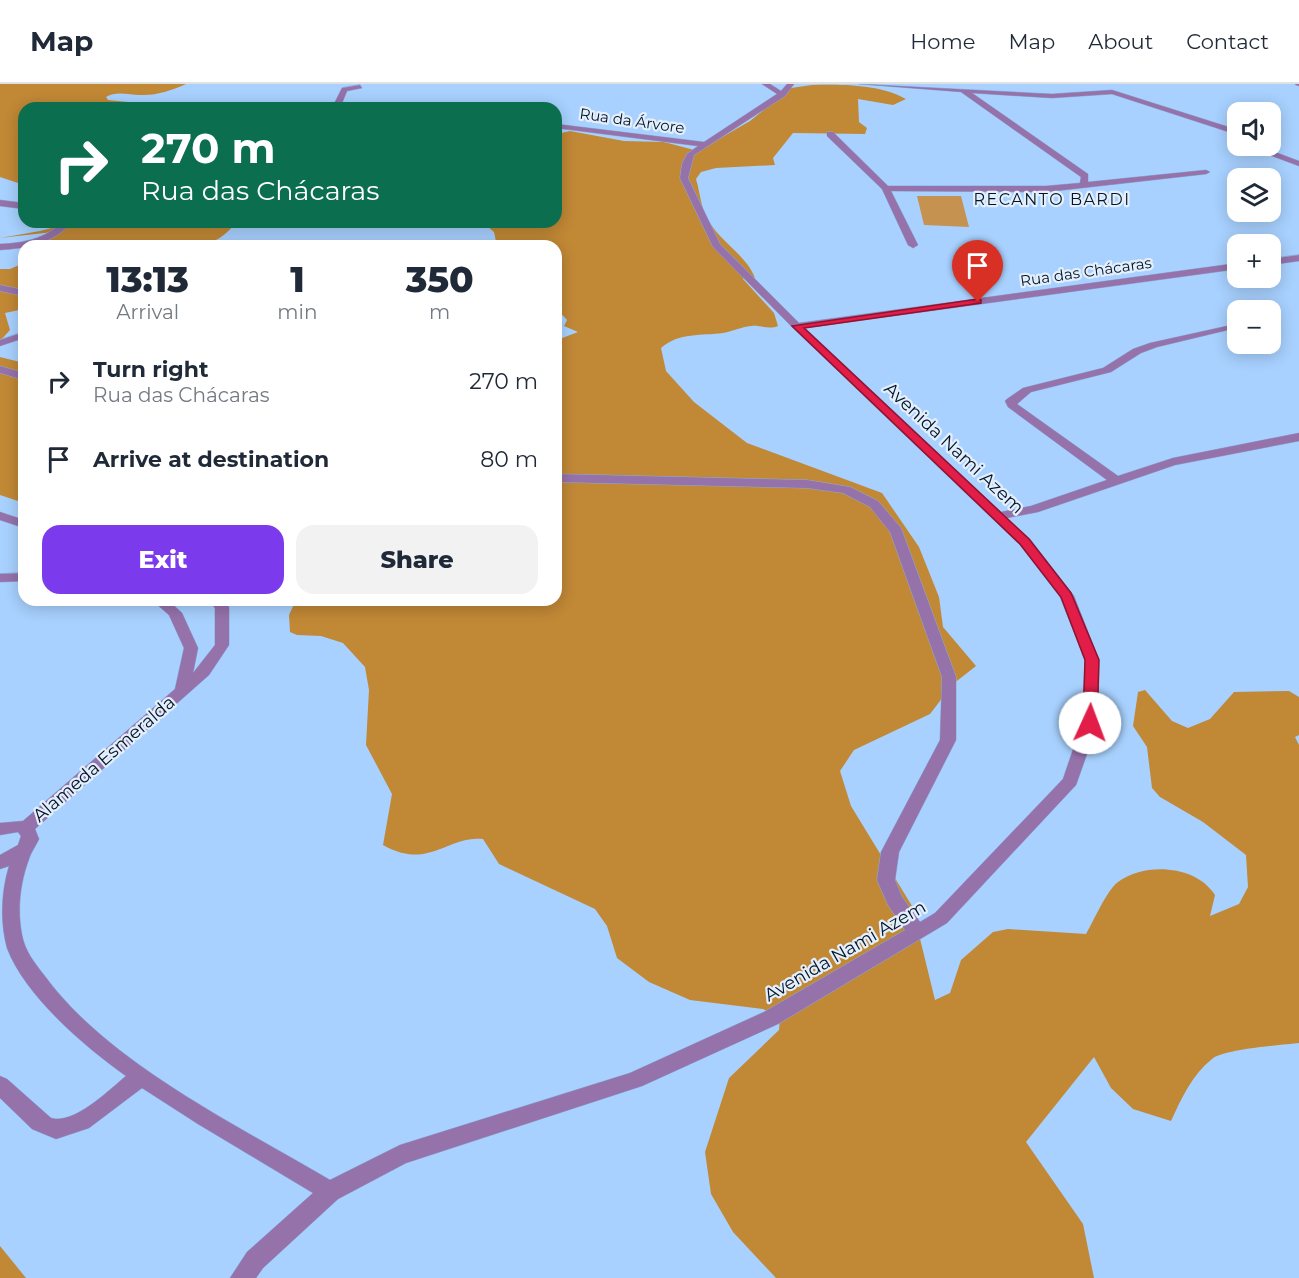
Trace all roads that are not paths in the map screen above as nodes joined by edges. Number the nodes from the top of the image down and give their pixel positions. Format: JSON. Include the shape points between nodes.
{"nodes":[{"id":1,"x":765,"y":84,"type":"edge"},
{"id":2,"x":862,"y":84,"type":"edge"},
{"id":3,"x":360,"y":87,"type":"dead end"},
{"id":4,"x":786,"y":89,"type":"edge"},
{"id":5,"x":964,"y":91,"type":"junction"},
{"id":6,"x":339,"y":102,"type":"edge"},
{"id":7,"x":562,"y":127,"type":"edge"},
{"id":8,"x":1227,"y":129,"type":"edge"},
{"id":9,"x":831,"y":134,"type":"dead end"},
{"id":10,"x":704,"y":144,"type":"junction"},
{"id":11,"x":1279,"y":156,"type":"edge"},
{"id":12,"x":1299,"y":164,"type":"edge"},
{"id":13,"x":1206,"y":172,"type":"dead end"},
{"id":14,"x":1084,"y":184,"type":"junction"},
{"id":15,"x":886,"y":188,"type":"junction"},
{"id":16,"x":0,"y":203,"type":"edge"},
{"id":17,"x":18,"y":205,"type":"edge"},
{"id":18,"x":61,"y":228,"type":"edge"},
{"id":19,"x":46,"y":240,"type":"edge"},
{"id":20,"x":913,"y":245,"type":"dead end"},
{"id":21,"x":18,"y":246,"type":"edge"},
{"id":22,"x":0,"y":247,"type":"edge"},
{"id":23,"x":1299,"y":258,"type":"edge"},
{"id":24,"x":1281,"y":260,"type":"edge"},
{"id":25,"x":1227,"y":267,"type":"edge"},
{"id":26,"x":0,"y":288,"type":"edge"},
{"id":27,"x":18,"y":292,"type":"edge"},
{"id":28,"x":797,"y":326,"type":"junction"},
{"id":29,"x":1227,"y":329,"type":"dead end"},
{"id":30,"x":18,"y":337,"type":"edge"},
{"id":31,"x":0,"y":344,"type":"edge"},
{"id":32,"x":0,"y":369,"type":"edge"},
{"id":33,"x":18,"y":375,"type":"edge"},
{"id":34,"x":1299,"y":437,"type":"edge"},
{"id":35,"x":562,"y":478,"type":"edge"},
{"id":36,"x":1115,"y":480,"type":"junction"},
{"id":37,"x":0,"y":516,"type":"edge"},
{"id":38,"x":999,"y":516,"type":"junction"},
{"id":39,"x":18,"y":522,"type":"edge"},
{"id":40,"x":18,"y":577,"type":"edge"},
{"id":41,"x":0,"y":578,"type":"edge"},
{"id":42,"x":166,"y":606,"type":"edge"},
{"id":43,"x":220,"y":606,"type":"edge"},
{"id":44,"x":182,"y":691,"type":"junction"},
{"id":45,"x":25,"y":828,"type":"junction"},
{"id":46,"x":0,"y":829,"type":"edge"},
{"id":47,"x":24,"y":850,"type":"junction"},
{"id":48,"x":0,"y":862,"type":"edge"},
{"id":49,"x":917,"y":932,"type":"junction"},
{"id":50,"x":141,"y":1076,"type":"junction"},
{"id":51,"x":3,"y":1088,"type":"edge"},
{"id":52,"x":330,"y":1192,"type":"junction"},
{"id":53,"x":242,"y":1278,"type":"edge"}],
"edges":[{"from":1,"to":4,"type":"street"},
{"from":2,"to":5,"type":"street"},
{"from":3,"to":6,"type":"street","via":[[344,89]]},
{"from":4,"to":10,"type":"street","name":"Avenida Nami Azem"},
{"from":5,"to":8,"type":"street","via":[[1052,96],[1112,92]]},
{"from":5,"to":14,"type":"street","via":[[1085,176]]},
{"from":7,"to":10,"type":"street","name":"Rua da Árvore"},
{"from":9,"to":15,"type":"street"},
{"from":10,"to":28,"type":"street","name":"Avenida Nami Azem","via":[[686,164],[684,178],[693,201],[716,245]]},
{"from":11,"to":12,"type":"street"},
{"from":13,"to":14,"type":"street"},
{"from":14,"to":15,"type":"street","via":[[1046,189]]},
{"from":15,"to":20,"type":"street"},
{"from":16,"to":17,"type":"street"},
{"from":18,"to":19,"type":"street"},
{"from":21,"to":22,"type":"street"},
{"from":23,"to":24,"type":"street"},
{"from":25,"to":28,"type":"street","name":"Rua das Chácaras"},
{"from":26,"to":27,"type":"street"},
{"from":28,"to":38,"type":"street","name":"Avenida Nami Azem"},
{"from":29,"to":36,"type":"street","via":[[1137,351],[1107,369],[1027,390],[1011,401]]},
{"from":30,"to":31,"type":"street"},
{"from":32,"to":33,"type":"street"},
{"from":34,"to":36,"type":"street","via":[[1173,462]]},
{"from":35,"to":49,"type":"street","via":[[807,484],[846,490],[874,504],[896,531],[949,678],[948,740],[890,852],[886,880],[894,900]]},
{"from":36,"to":38,"type":"street","via":[[1035,508]]},
{"from":37,"to":39,"type":"street"},
{"from":38,"to":49,"type":"street","name":"Avenida Nami Azem","via":[[1067,596],[1092,660],[1090,723],[1070,781],[941,918]]},
{"from":40,"to":41,"type":"street"},
{"from":42,"to":44,"type":"street","name":"Alameda Esmeralda","via":[[174,613],[191,648]]},
{"from":43,"to":44,"type":"street","name":"Alameda Esmeralda","via":[[222,645],[204,672]]},
{"from":44,"to":45,"type":"street","name":"Alameda Esmeralda"},
{"from":45,"to":46,"type":"street","name":"Alameda Esmeralda","via":[[15,825]]},
{"from":45,"to":47,"type":"street","name":"Alameda Esmeralda","via":[[30,840]]},
{"from":47,"to":48,"type":"street"},
{"from":47,"to":50,"type":"street","name":"Alameda Esmeralda","via":[[10,908],[19,955],[37,984],[69,1018]]},
{"from":49,"to":52,"type":"street","name":"Avenida Nami Azem","via":[[771,1018],[635,1080],[400,1155]]},
{"from":50,"to":51,"type":"street","via":[[66,1129],[47,1128]]},
{"from":50,"to":52,"type":"street","name":"Alameda Esmeralda"},
{"from":52,"to":53,"type":"street","name":"Avenida Nami Azem","via":[[255,1260]]}]}
